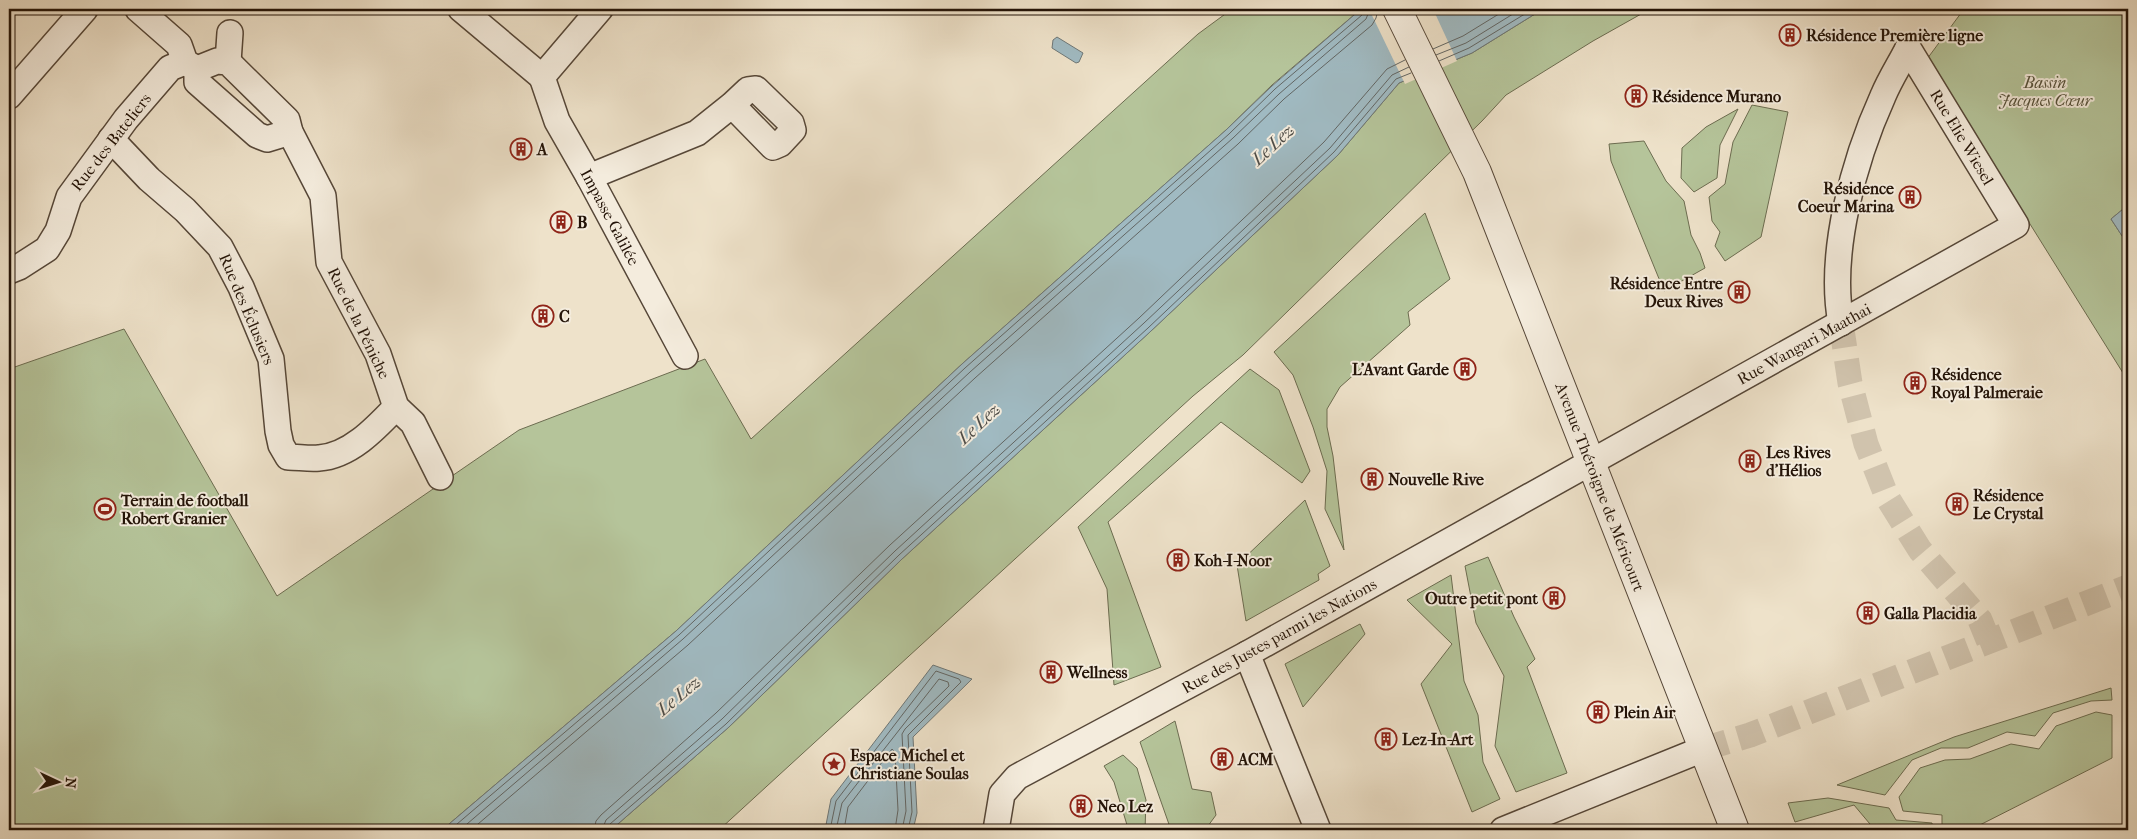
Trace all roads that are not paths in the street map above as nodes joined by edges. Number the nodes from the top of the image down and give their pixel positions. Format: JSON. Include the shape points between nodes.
{"nodes":[{"id":1,"x":85,"y":9,"type":"edge"},
{"id":2,"x":138,"y":9,"type":"edge"},
{"id":3,"x":461,"y":9,"type":"edge"},
{"id":4,"x":600,"y":9,"type":"edge"},
{"id":5,"x":1398,"y":9,"type":"edge"},
{"id":6,"x":230,"y":33,"type":"dead end"},
{"id":7,"x":228,"y":62,"type":"junction"},
{"id":8,"x":191,"y":66,"type":"junction"},
{"id":9,"x":542,"y":77,"type":"junction"},
{"id":10,"x":9,"y":96,"type":"edge"},
{"id":11,"x":732,"y":106,"type":"dead end"},
{"id":12,"x":290,"y":132,"type":"junction"},
{"id":13,"x":111,"y":139,"type":"junction"},
{"id":14,"x":589,"y":177,"type":"junction"},
{"id":15,"x":2016,"y":225,"type":"joint"},
{"id":16,"x":9,"y":271,"type":"edge"},
{"id":17,"x":1841,"y":323,"type":"junction"},
{"id":18,"x":684,"y":356,"type":"dead end"},
{"id":19,"x":396,"y":407,"type":"junction"},
{"id":20,"x":1591,"y":462,"type":"junction"},
{"id":21,"x":440,"y":477,"type":"dead end"},
{"id":22,"x":1247,"y":654,"type":"junction"},
{"id":23,"x":1703,"y":749,"type":"junction"},
{"id":24,"x":996,"y":830,"type":"edge"},
{"id":25,"x":1318,"y":830,"type":"edge"},
{"id":26,"x":1503,"y":830,"type":"edge"},
{"id":27,"x":1735,"y":830,"type":"edge"}],
"edges":[{"from":1,"to":10,"type":"street"},
{"from":2,"to":8,"type":"street","via":[[180,45]]},
{"from":3,"to":9,"type":"street"},
{"from":4,"to":9,"type":"street"},
{"from":5,"to":20,"type":"street","name":"Avenue Théroigne de Méricourt","via":[[1477,172]]},
{"from":6,"to":7,"type":"street"},
{"from":7,"to":8,"type":"street"},
{"from":7,"to":12,"type":"street","name":"Rue de la Péniche","via":[[288,120]]},
{"from":8,"to":12,"type":"street","via":[[197,82],[257,135],[267,138]]},
{"from":8,"to":13,"type":"street","name":"Rue des Bateliers","via":[[170,68]]},
{"from":9,"to":14,"type":"street","name":"Impasse Galilée","via":[[556,121]]},
{"from":11,"to":14,"type":"street","via":[[697,133]]},
{"from":12,"to":19,"type":"street","name":"Rue de la Péniche","via":[[323,196],[329,262],[378,354]]},
{"from":13,"to":16,"type":"street","name":"Rue des Bateliers","via":[[69,197],[58,230],[47,249]]},
{"from":13,"to":19,"type":"street","name":"Rue des Éclusiers","via":[[220,247],[272,359],[278,431],[288,457],[321,458],[345,451]]},
{"from":14,"to":18,"type":"street","name":"Impasse Galilée"},
{"from":15,"to":17,"type":"street","name":"Rue Wangari Maathai"},
{"from":15,"to":17,"type":"street","name":"Rue Elie Wiesel","via":[[1908,48],[1880,104],[1860,156],[1845,209],[1836,299]]},
{"from":17,"to":20,"type":"street","name":"Rue Wangari Maathai"},
{"from":19,"to":21,"type":"street","name":"Rue de la Péniche","via":[[413,423]]},
{"from":20,"to":22,"type":"street","name":"Rue des Justes parmi les Nations"},
{"from":20,"to":23,"type":"street","name":"Avenue Théroigne de Méricourt"},
{"from":22,"to":24,"type":"street","name":"Rue des Justes parmi les Nations","via":[[1017,777],[1002,794]]},
{"from":22,"to":25,"type":"street"},
{"from":23,"to":26,"type":"street"},
{"from":23,"to":27,"type":"street","name":"Avenue Théroigne de Méricourt"}]}
